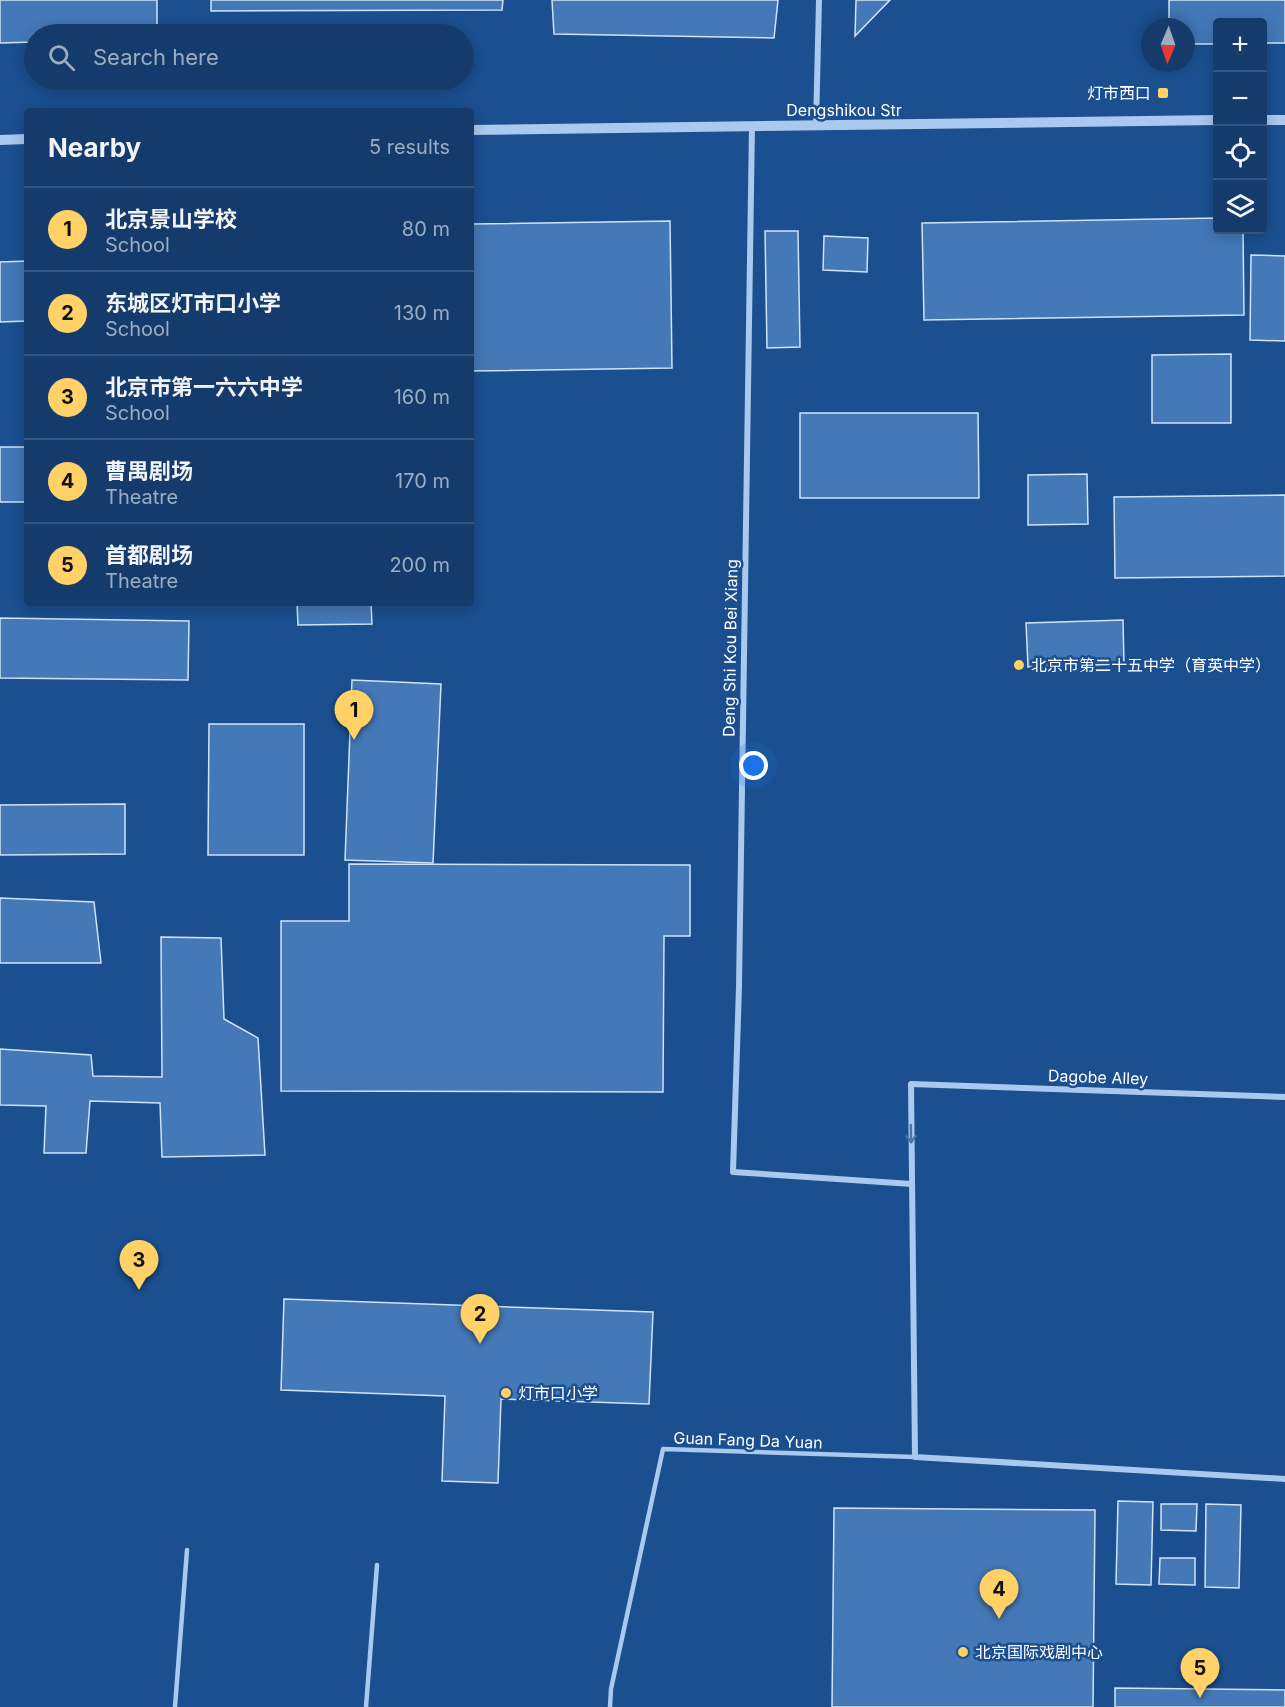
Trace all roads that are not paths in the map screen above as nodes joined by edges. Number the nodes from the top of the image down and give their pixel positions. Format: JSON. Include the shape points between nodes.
{"nodes":[{"id":1,"x":819,"y":0,"type":"edge"},
{"id":2,"x":1213,"y":120,"type":"edge"},
{"id":3,"x":1267,"y":120,"type":"edge"},
{"id":4,"x":1285,"y":120,"type":"edge"},
{"id":5,"x":752,"y":125,"type":"junction"},
{"id":6,"x":816,"y":126,"type":"junction"},
{"id":7,"x":474,"y":130,"type":"edge"},
{"id":8,"x":0,"y":140,"type":"edge"},
{"id":9,"x":24,"y":140,"type":"edge"},
{"id":10,"x":1285,"y":1097,"type":"edge"},
{"id":11,"x":912,"y":1184,"type":"junction"},
{"id":12,"x":915,"y":1457,"type":"junction"},
{"id":13,"x":1285,"y":1479,"type":"edge"},
{"id":14,"x":187,"y":1551,"type":"dead end"},
{"id":15,"x":377,"y":1565,"type":"dead end"},
{"id":16,"x":175,"y":1707,"type":"edge"},
{"id":17,"x":366,"y":1707,"type":"edge"},
{"id":18,"x":610,"y":1707,"type":"edge"}],
"edges":[{"from":1,"to":6,"type":"street"},
{"from":2,"to":6,"type":"street","name":"Dengshikou Str"},
{"from":3,"to":4,"type":"street"},
{"from":5,"to":6,"type":"street","name":"Dengshikou Str"},
{"from":5,"to":7,"type":"street","name":"Dengshikou Str"},
{"from":5,"to":11,"type":"street","name":"Deng Shi Kou Bei Xiang","via":[[733,1172]]},
{"from":8,"to":9,"type":"street"},
{"from":10,"to":11,"type":"street","name":"Dagobe Alley","one_way":true,"via":[[911,1084]]},
{"from":11,"to":12,"type":"street"},
{"from":12,"to":13,"type":"street"},
{"from":12,"to":18,"type":"lane","name":"Guan Fang Da Yuan","via":[[663,1449]]},
{"from":14,"to":16,"type":"lane"},
{"from":15,"to":17,"type":"lane"}]}
